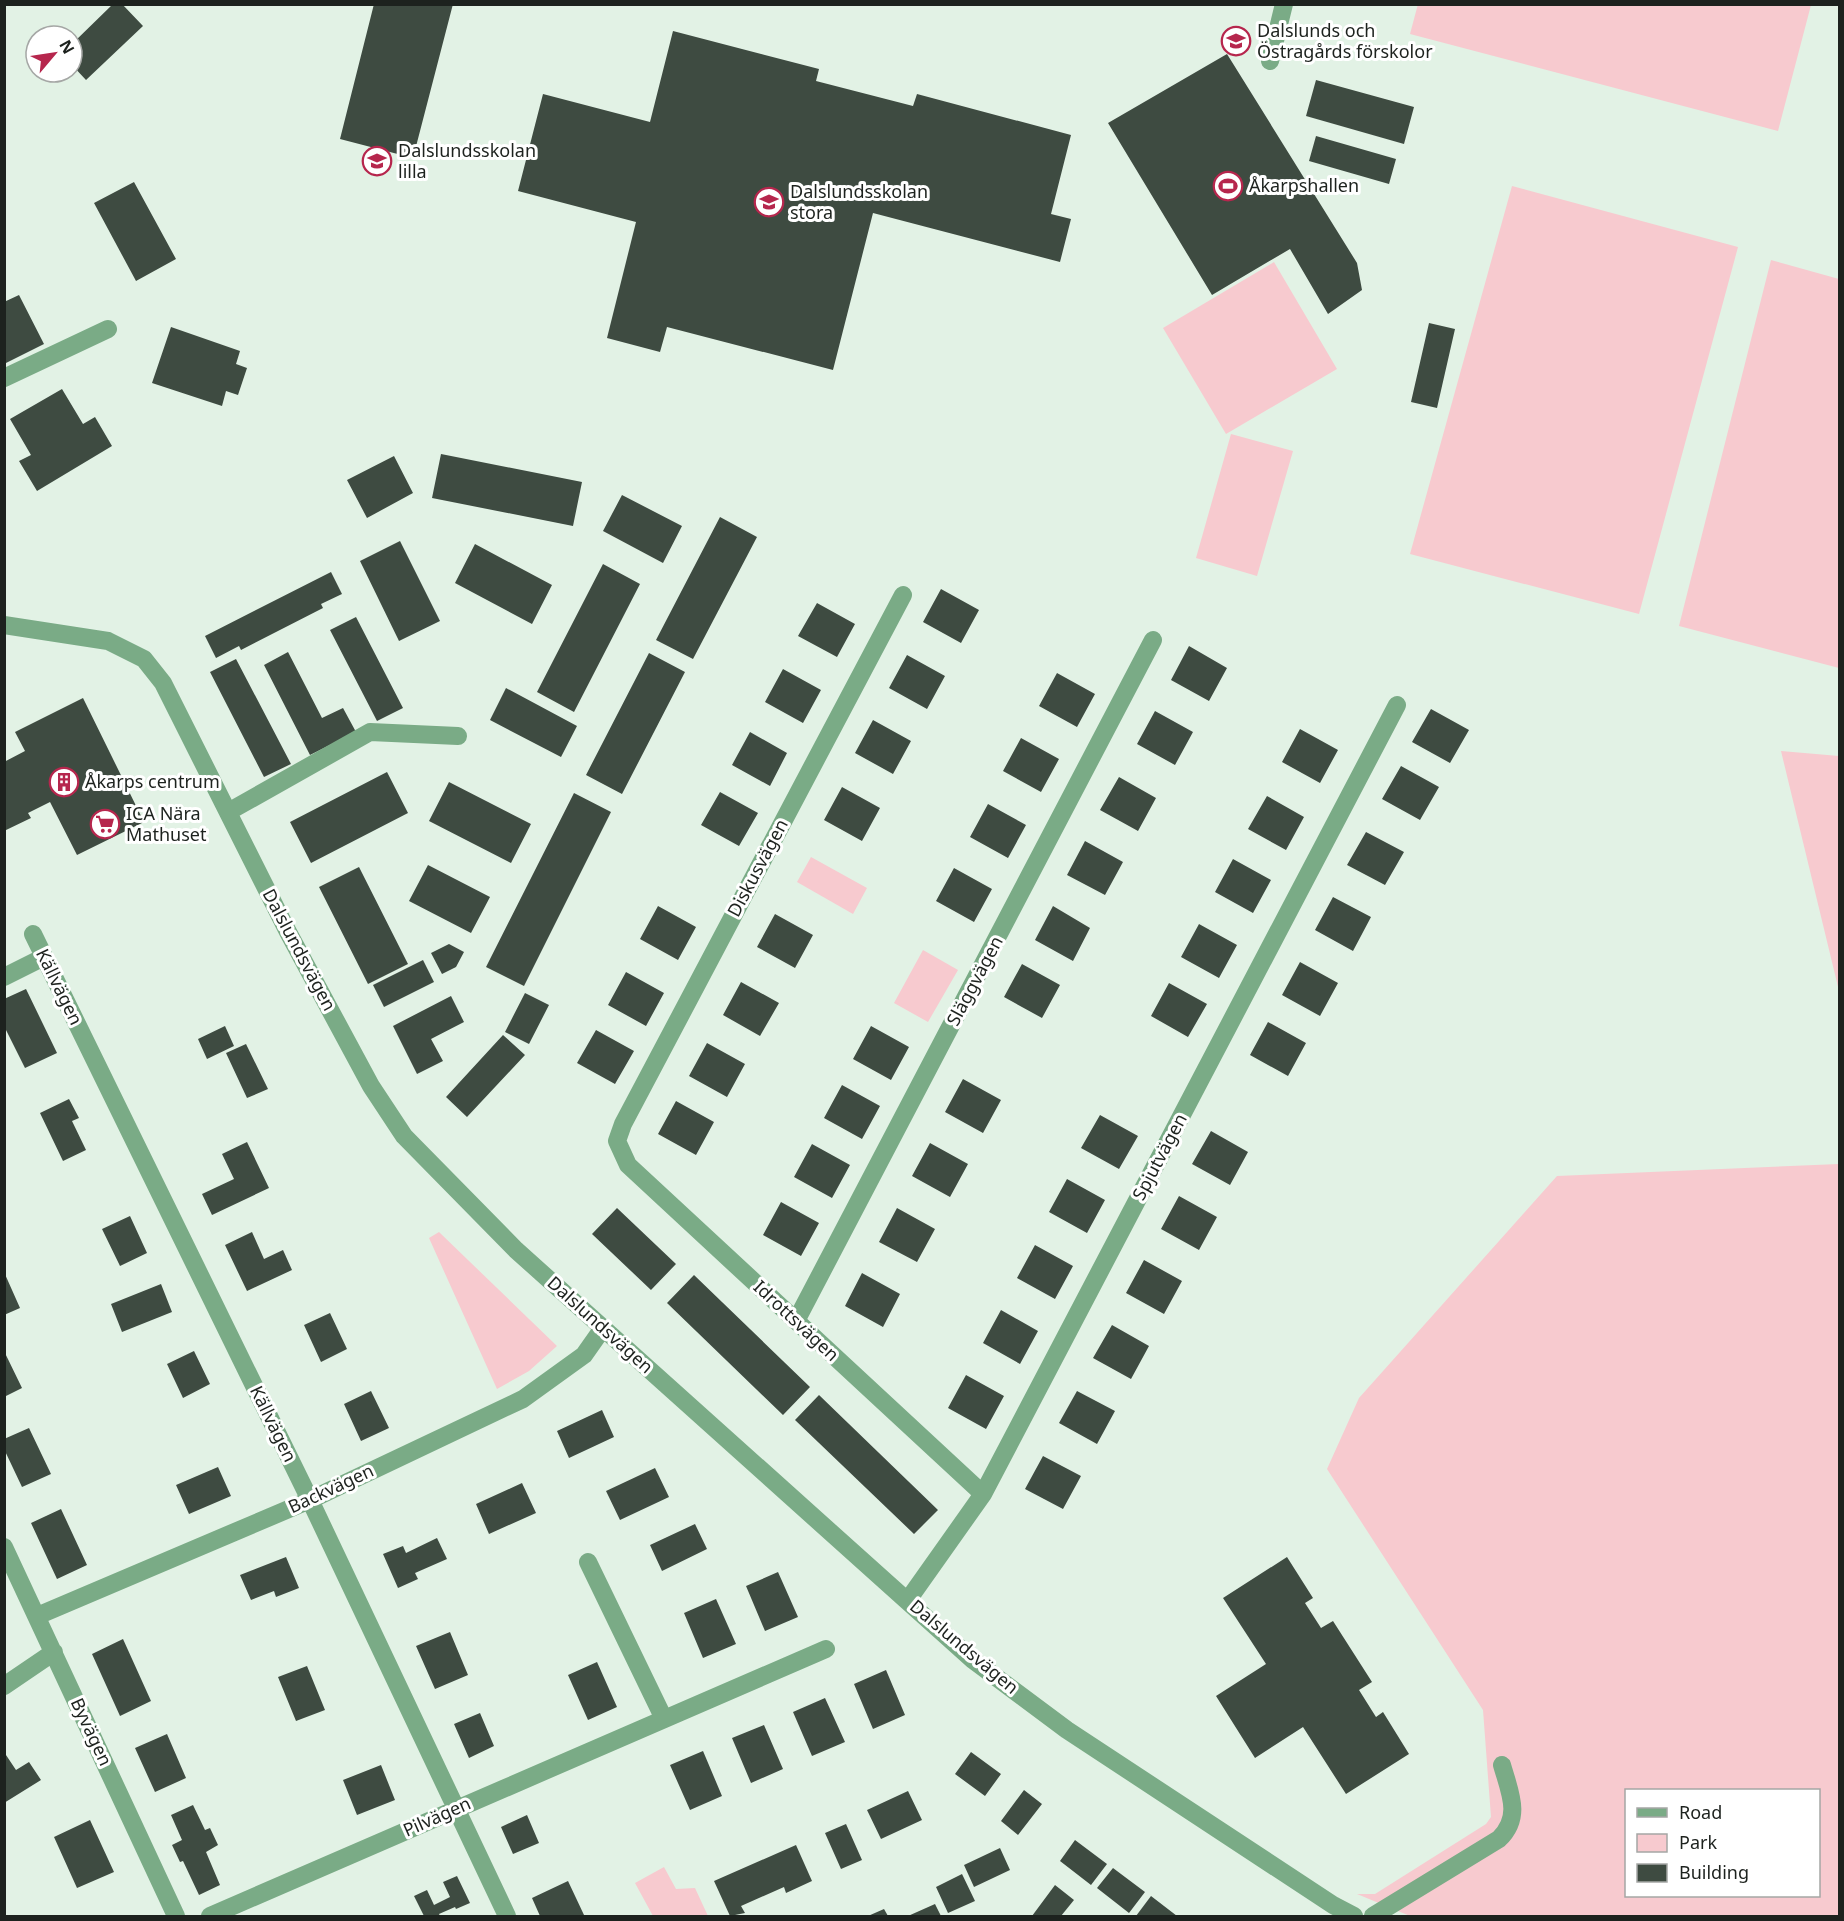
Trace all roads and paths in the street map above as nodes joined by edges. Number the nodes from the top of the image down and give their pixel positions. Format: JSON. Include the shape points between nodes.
{"nodes":[{"id":1,"x":1284,"y":4,"type":"edge"},
{"id":2,"x":1270,"y":61,"type":"dead end"},
{"id":3,"x":108,"y":329,"type":"dead end"},
{"id":4,"x":4,"y":378,"type":"edge"},
{"id":5,"x":903,"y":595,"type":"dead end"},
{"id":6,"x":4,"y":625,"type":"edge"},
{"id":7,"x":1153,"y":640,"type":"dead end"},
{"id":8,"x":1397,"y":705,"type":"dead end"},
{"id":9,"x":458,"y":736,"type":"dead end"},
{"id":10,"x":228,"y":812,"type":"junction"},
{"id":11,"x":33,"y":934,"type":"dead end"},
{"id":12,"x":44,"y":957,"type":"junction"},
{"id":13,"x":4,"y":977,"type":"edge"},
{"id":14,"x":617,"y":1141,"type":"joint"},
{"id":15,"x":796,"y":1321,"type":"junction"},
{"id":16,"x":603,"y":1328,"type":"junction"},
{"id":17,"x":983,"y":1494,"type":"junction"},
{"id":18,"x":310,"y":1500,"type":"junction"},
{"id":19,"x":4,"y":1547,"type":"edge"},
{"id":20,"x":588,"y":1562,"type":"dead end"},
{"id":21,"x":908,"y":1600,"type":"junction"},
{"id":22,"x":37,"y":1616,"type":"junction"},
{"id":23,"x":826,"y":1649,"type":"dead end"},
{"id":24,"x":54,"y":1652,"type":"junction"},
{"id":25,"x":4,"y":1686,"type":"edge"},
{"id":26,"x":664,"y":1719,"type":"junction"},
{"id":27,"x":1502,"y":1765,"type":"dead end"},
{"id":28,"x":455,"y":1808,"type":"junction"},
{"id":29,"x":1330,"y":1911,"type":"edge"},
{"id":30,"x":176,"y":1917,"type":"edge"},
{"id":31,"x":210,"y":1917,"type":"edge"},
{"id":32,"x":507,"y":1917,"type":"edge"},
{"id":33,"x":1354,"y":1917,"type":"edge"},
{"id":34,"x":1373,"y":1917,"type":"edge"}],
"edges":[{"from":1,"to":2,"type":"street"},
{"from":3,"to":4,"type":"street"},
{"from":5,"to":14,"type":"street","name":"Diskusvägen"},
{"from":6,"to":10,"type":"street","name":"Dalslundsvägen","via":[[108,641],[144,659],[163,683]]},
{"from":7,"to":15,"type":"street","name":"Släggvägen"},
{"from":8,"to":17,"type":"street","name":"Spjutvägen"},
{"from":9,"to":10,"type":"street","via":[[370,732]]},
{"from":10,"to":16,"type":"street","name":"Dalslundsvägen","via":[[370,1086],[404,1136],[516,1250]]},
{"from":11,"to":12,"type":"street","name":"Källvägen"},
{"from":12,"to":13,"type":"street"},
{"from":12,"to":18,"type":"street","name":"Källvägen"},
{"from":14,"to":15,"type":"street","name":"Idrottsvägen","via":[[628,1165]]},
{"from":15,"to":17,"type":"street","name":"Idrottsvägen"},
{"from":16,"to":18,"type":"street","name":"Backvägen","via":[[584,1355],[523,1399]]},
{"from":16,"to":21,"type":"street","name":"Dalslundsvägen"},
{"from":17,"to":21,"type":"street","name":"Spjutvägen"},
{"from":18,"to":22,"type":"street","name":"Backvägen"},
{"from":18,"to":28,"type":"street","name":"Källvägen"},
{"from":19,"to":22,"type":"street","name":"Byvägen"},
{"from":20,"to":26,"type":"street"},
{"from":21,"to":29,"type":"street","name":"Dalslundsvägen","via":[[973,1660],[1066,1730]]},
{"from":22,"to":24,"type":"street","name":"Byvägen"},
{"from":23,"to":26,"type":"street","name":"Pilvägen"},
{"from":24,"to":25,"type":"street"},
{"from":24,"to":30,"type":"street","name":"Byvägen"},
{"from":26,"to":28,"type":"street","name":"Pilvägen"},
{"from":27,"to":34,"type":"street","via":[[1515,1811],[1509,1830]]},
{"from":28,"to":31,"type":"street","name":"Pilvägen"},
{"from":28,"to":32,"type":"street","name":"Källvägen"},
{"from":29,"to":33,"type":"street","name":"Dalslundsvägen"}]}
